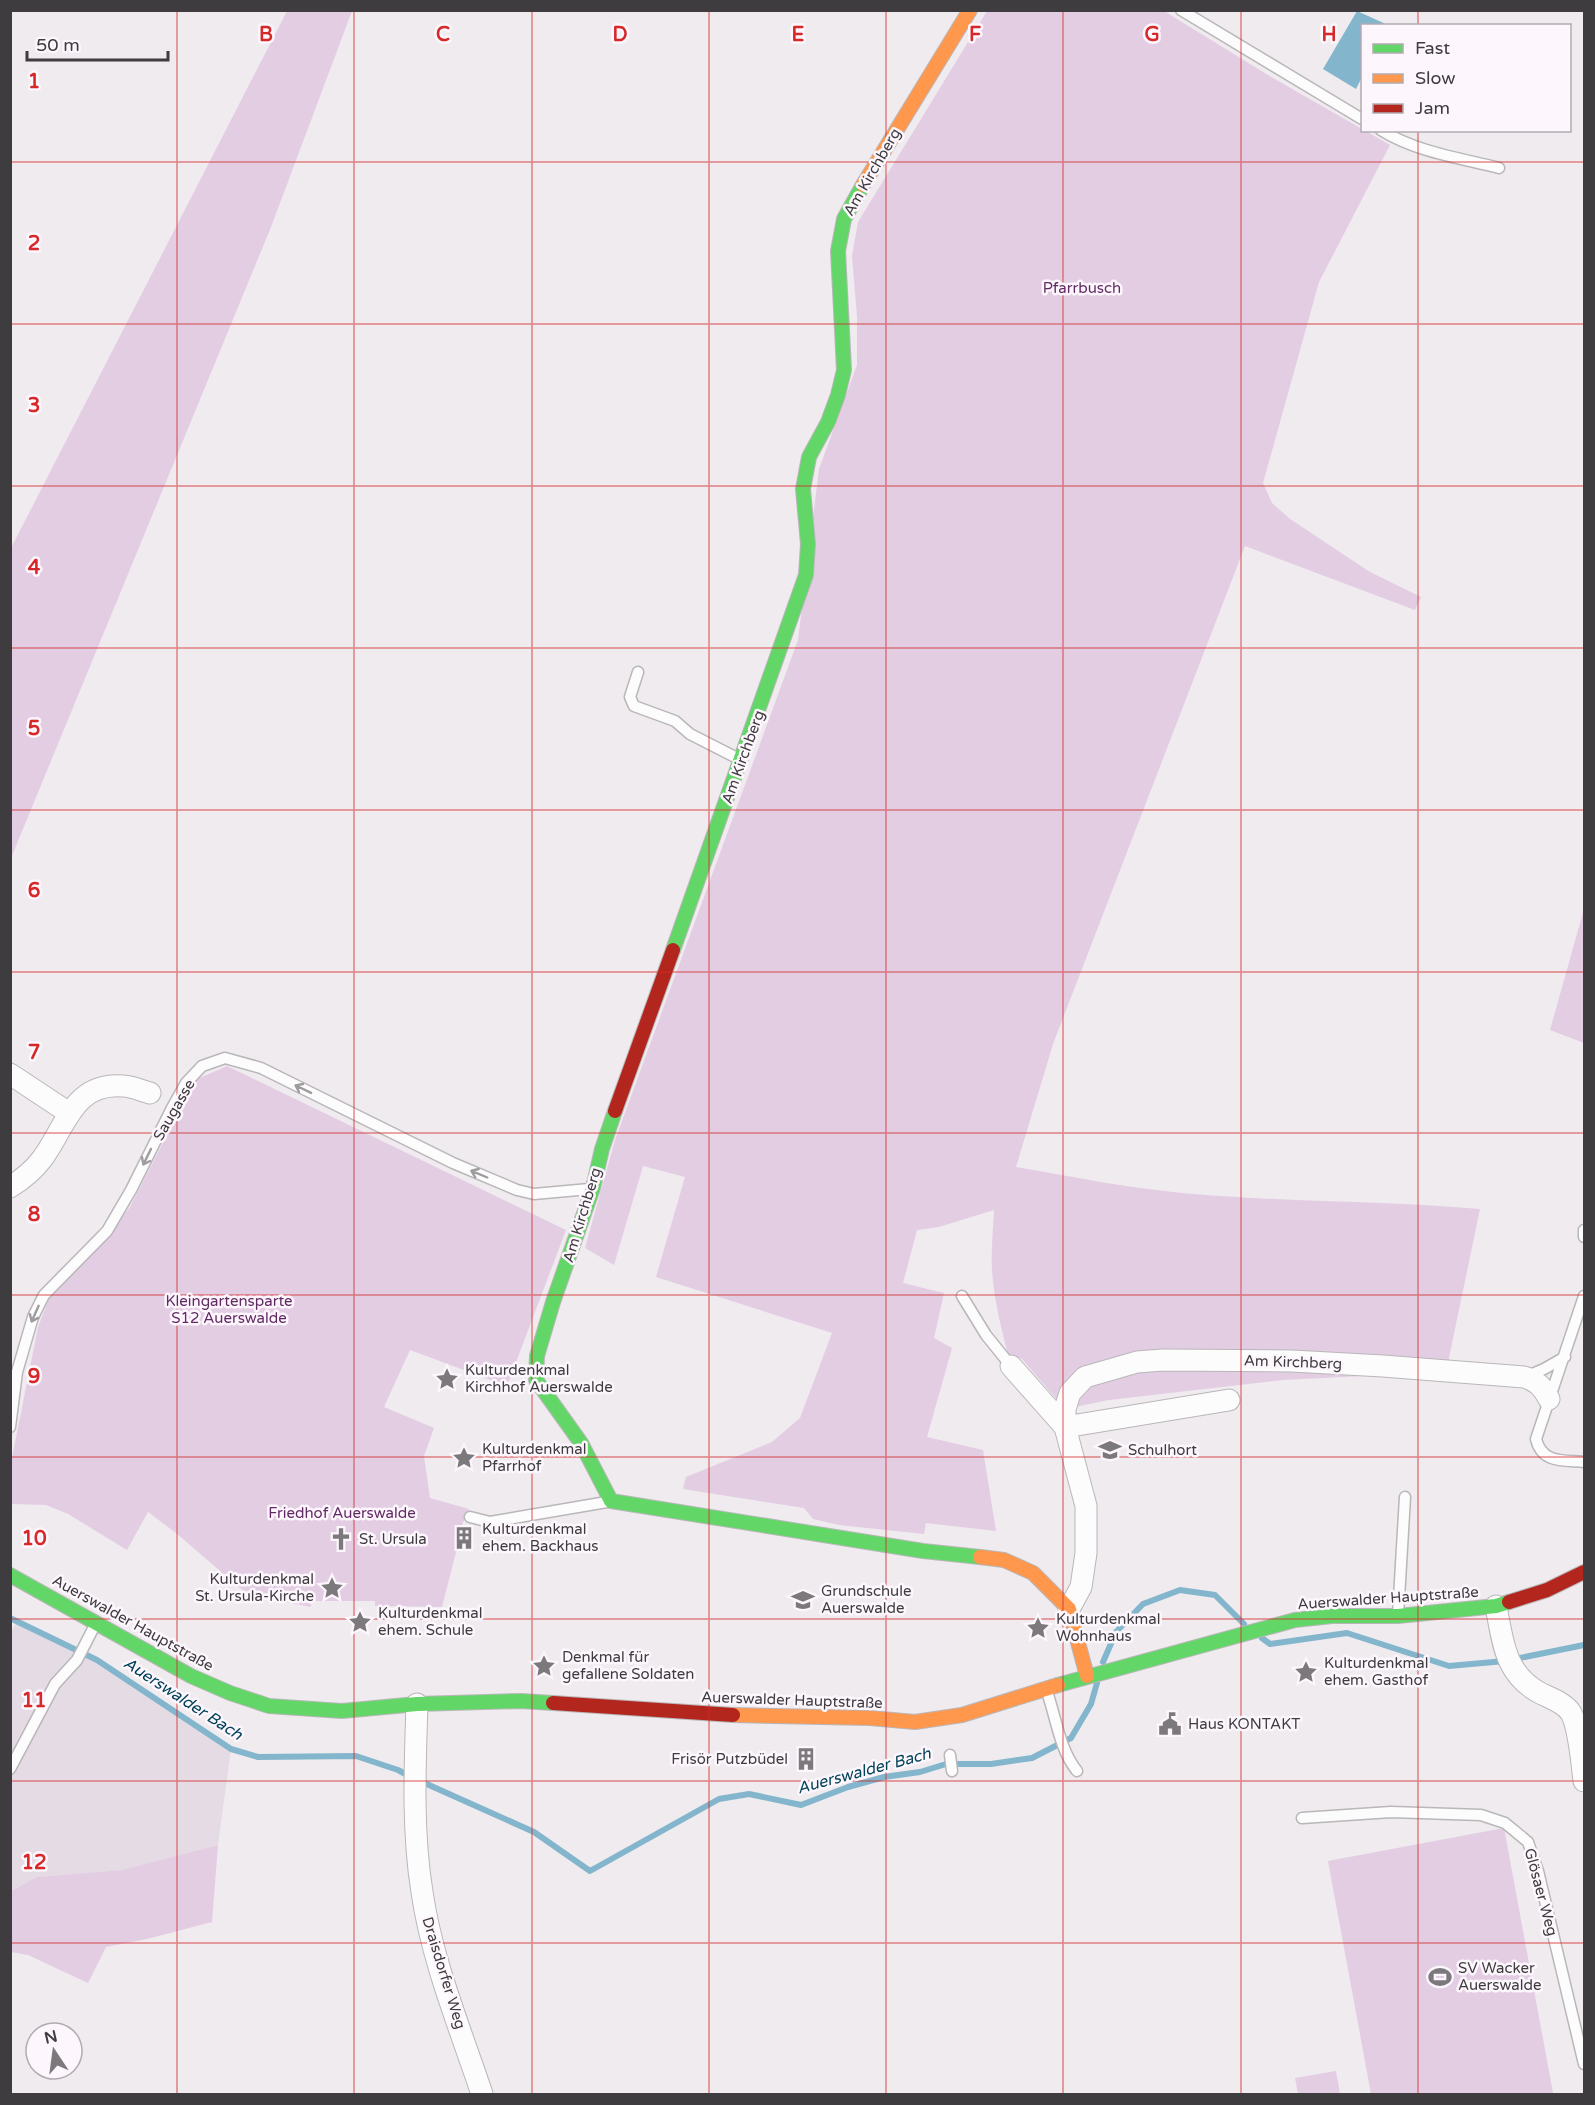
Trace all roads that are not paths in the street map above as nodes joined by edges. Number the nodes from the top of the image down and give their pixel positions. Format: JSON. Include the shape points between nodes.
{"nodes":[{"id":1,"x":970,"y":10,"type":"edge"},
{"id":2,"x":1181,"y":10,"type":"edge"},
{"id":3,"x":1361,"y":118,"type":"edge"},
{"id":4,"x":1384,"y":132,"type":"edge"},
{"id":5,"x":1499,"y":168,"type":"dead end"},
{"id":6,"x":638,"y":672,"type":"dead end"},
{"id":7,"x":742,"y":760,"type":"junction"},
{"id":8,"x":10,"y":1074,"type":"edge"},
{"id":9,"x":150,"y":1093,"type":"dead end"},
{"id":10,"x":69,"y":1113,"type":"junction"},
{"id":11,"x":10,"y":1187,"type":"edge"},
{"id":12,"x":592,"y":1188,"type":"junction"},
{"id":13,"x":1584,"y":1230,"type":"edge"},
{"id":14,"x":1584,"y":1237,"type":"edge"},
{"id":15,"x":962,"y":1296,"type":"dead end"},
{"id":16,"x":1584,"y":1296,"type":"edge"},
{"id":17,"x":1565,"y":1357,"type":"junction"},
{"id":18,"x":1011,"y":1366,"type":"joint"},
{"id":19,"x":1524,"y":1377,"type":"junction"},
{"id":20,"x":1550,"y":1399,"type":"junction"},
{"id":21,"x":1229,"y":1400,"type":"dead end"},
{"id":22,"x":10,"y":1427,"type":"edge"},
{"id":23,"x":1065,"y":1427,"type":"junction"},
{"id":24,"x":1584,"y":1462,"type":"edge"},
{"id":25,"x":1405,"y":1497,"type":"dead end"},
{"id":26,"x":611,"y":1501,"type":"junction"},
{"id":27,"x":470,"y":1517,"type":"dead end"},
{"id":28,"x":1584,"y":1572,"type":"edge"},
{"id":29,"x":10,"y":1575,"type":"edge"},
{"id":30,"x":1496,"y":1606,"type":"junction"},
{"id":31,"x":1069,"y":1609,"type":"junction"},
{"id":32,"x":1398,"y":1616,"type":"junction"},
{"id":33,"x":96,"y":1623,"type":"junction"},
{"id":34,"x":1088,"y":1676,"type":"junction"},
{"id":35,"x":1046,"y":1689,"type":"junction"},
{"id":36,"x":417,"y":1704,"type":"junction"},
{"id":37,"x":950,"y":1755,"type":"dead end"},
{"id":38,"x":10,"y":1769,"type":"edge"},
{"id":39,"x":952,"y":1771,"type":"dead end"},
{"id":40,"x":1077,"y":1771,"type":"dead end"},
{"id":41,"x":1584,"y":1781,"type":"edge"},
{"id":42,"x":1302,"y":1818,"type":"dead end"},
{"id":43,"x":1584,"y":2064,"type":"edge"},
{"id":44,"x":482,"y":2094,"type":"edge"}],
"edges":[{"from":1,"to":7,"type":"street","name":"Am Kirchberg","via":[[844,219],[838,251],[844,370],[828,422],[809,457],[803,489],[808,544],[806,575]]},
{"from":2,"to":3,"type":"lane"},
{"from":4,"to":5,"type":"lane","via":[[1423,149]]},
{"from":6,"to":7,"type":"lane","via":[[630,697],[633,706],[675,722],[690,734]]},
{"from":7,"to":12,"type":"street","name":"Am Kirchberg","via":[[602,1149]]},
{"from":8,"to":10,"type":"street"},
{"from":9,"to":10,"type":"street","via":[[125,1086],[102,1088],[83,1096]]},
{"from":10,"to":11,"type":"street","via":[[43,1158]]},
{"from":12,"to":22,"type":"lane","name":"Saugasse","one_way":true,"via":[[534,1194],[514,1189],[261,1068],[225,1058],[202,1066],[171,1108],[107,1231],[44,1295],[33,1317],[17,1372]]},
{"from":12,"to":26,"type":"street","name":"Am Kirchberg","via":[[537,1356],[536,1380],[581,1443]]},
{"from":13,"to":14,"type":"lane"},
{"from":15,"to":18,"type":"lane"},
{"from":16,"to":17,"type":"lane"},
{"from":17,"to":19,"type":"lane"},
{"from":17,"to":20,"type":"lane"},
{"from":18,"to":23,"type":"street","name":"Am Kirchberg"},
{"from":19,"to":20,"type":"street","via":[[1535,1380]]},
{"from":19,"to":23,"type":"street","name":"Am Kirchberg","via":[[1303,1362],[1146,1361],[1085,1377],[1070,1393]]},
{"from":20,"to":24,"type":"lane","via":[[1536,1439],[1539,1449],[1554,1460]]},
{"from":21,"to":23,"type":"street"},
{"from":23,"to":31,"type":"street","name":"Am Kirchberg","via":[[1086,1506],[1081,1587]]},
{"from":25,"to":32,"type":"lane"},
{"from":26,"to":27,"type":"lane","via":[[490,1522]]},
{"from":26,"to":31,"type":"street","via":[[923,1551],[1004,1560],[1033,1573]]},
{"from":28,"to":30,"type":"street","name":"Auerswalder Hauptstraße","via":[[1547,1590]]},
{"from":29,"to":33,"type":"street","name":"Auerswalder Hauptstraße"},
{"from":30,"to":32,"type":"street","name":"Auerswalder Hauptstraße"},
{"from":30,"to":41,"type":"street","via":[[1510,1662],[1526,1685],[1570,1711]]},
{"from":31,"to":34,"type":"street"},
{"from":32,"to":34,"type":"street","name":"Auerswalder Hauptstraße","via":[[1295,1620]]},
{"from":33,"to":36,"type":"street","name":"Auerswalder Hauptstraße","via":[[191,1676],[269,1706],[342,1711]]},
{"from":33,"to":38,"type":"lane","via":[[77,1660],[55,1684]]},
{"from":34,"to":35,"type":"street","name":"Auerswalder Hauptstraße"},
{"from":35,"to":36,"type":"street","name":"Auerswalder Hauptstraße","via":[[962,1715],[915,1722],[735,1716],[521,1701]]},
{"from":35,"to":40,"type":"lane","via":[[1068,1759]]},
{"from":36,"to":44,"type":"street","name":"Draisdorfer Weg","via":[[414,1822],[422,1892],[434,1950]]},
{"from":37,"to":39,"type":"lane"},
{"from":42,"to":43,"type":"lane","name":"Glösaer Weg","via":[[1390,1812],[1481,1815],[1505,1823],[1528,1842]]}]}
